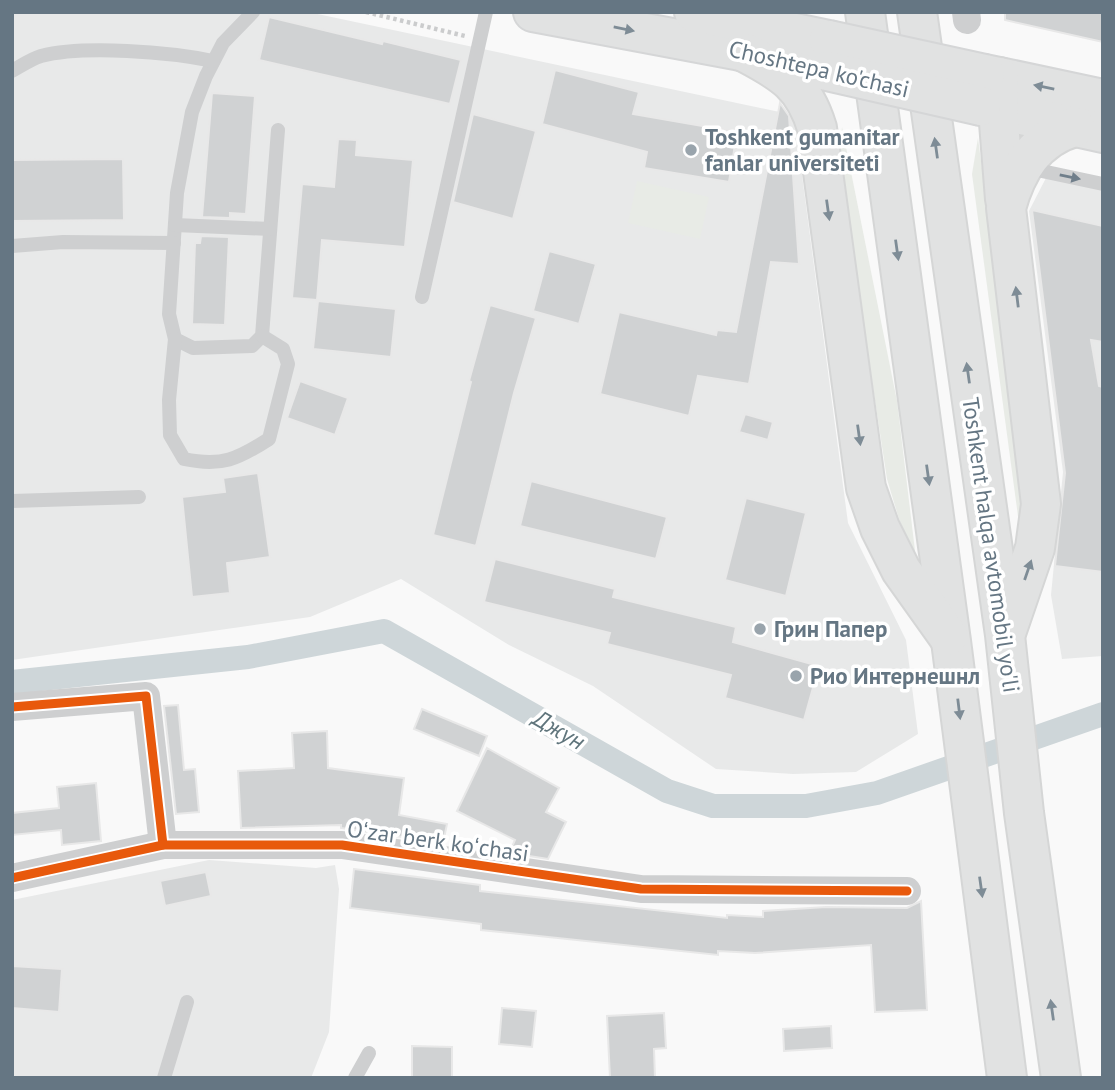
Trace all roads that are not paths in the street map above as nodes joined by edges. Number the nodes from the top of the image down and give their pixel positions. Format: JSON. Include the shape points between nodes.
{"nodes":[{"id":1,"x":253,"y":12,"type":"edge"},
{"id":2,"x":485,"y":12,"type":"edge"},
{"id":3,"x":533,"y":12,"type":"edge"},
{"id":4,"x":694,"y":12,"type":"edge"},
{"id":5,"x":865,"y":12,"type":"edge"},
{"id":6,"x":917,"y":12,"type":"edge"},
{"id":7,"x":746,"y":53,"type":"junction"},
{"id":8,"x":828,"y":56,"type":"junction"},
{"id":9,"x":214,"y":61,"type":"junction"},
{"id":10,"x":12,"y":71,"type":"edge"},
{"id":11,"x":991,"y":91,"type":"junction"},
{"id":12,"x":1103,"y":99,"type":"edge"},
{"id":13,"x":278,"y":130,"type":"dead end"},
{"id":14,"x":1089,"y":130,"type":"edge"},
{"id":15,"x":1037,"y":170,"type":"dead end"},
{"id":16,"x":1103,"y":184,"type":"edge"},
{"id":17,"x":1006,"y":208,"type":"junction"},
{"id":18,"x":175,"y":225,"type":"junction"},
{"id":19,"x":270,"y":229,"type":"junction"},
{"id":20,"x":174,"y":243,"type":"junction"},
{"id":21,"x":12,"y":246,"type":"edge"},
{"id":22,"x":422,"y":297,"type":"dead end"},
{"id":23,"x":262,"y":336,"type":"junction"},
{"id":24,"x":175,"y":339,"type":"junction"},
{"id":25,"x":139,"y":497,"type":"dead end"},
{"id":26,"x":12,"y":501,"type":"edge"},
{"id":27,"x":1005,"y":635,"type":"junction"},
{"id":28,"x":951,"y":641,"type":"junction"},
{"id":29,"x":12,"y":707,"type":"edge"},
{"id":30,"x":163,"y":845,"type":"junction"},
{"id":31,"x":12,"y":878,"type":"edge"},
{"id":32,"x":907,"y":891,"type":"dead end"},
{"id":33,"x":187,"y":1002,"type":"dead end"},
{"id":34,"x":369,"y":1053,"type":"dead end"},
{"id":35,"x":164,"y":1078,"type":"edge"},
{"id":36,"x":355,"y":1078,"type":"edge"},
{"id":37,"x":1007,"y":1078,"type":"edge"},
{"id":38,"x":1061,"y":1078,"type":"edge"}],
"edges":[{"from":1,"to":9,"type":"lane","via":[[223,43]]},
{"from":2,"to":22,"type":"lane"},
{"from":3,"to":7,"type":"main road","name":"Choshtepa ko'chasi","one_way":true},
{"from":4,"to":8,"type":"main road","name":"Choshtepa ko'chasi"},
{"from":5,"to":28,"type":"main road","one_way":true},
{"from":27,"to":6,"type":"main road","name":"Toshkent halqa avtomobil yo'li","one_way":true},
{"from":7,"to":8,"type":"main road","name":"Choshtepa ko'chasi"},
{"from":7,"to":28,"type":"main road","one_way":true,"via":[[772,66],[809,103],[817,128],[866,488],[901,570]]},
{"from":8,"to":11,"type":"main road","name":"Choshtepa ko'chasi","bridge":true},
{"from":9,"to":10,"type":"lane","via":[[184,55],[89,51],[40,56]]},
{"from":9,"to":18,"type":"lane","via":[[192,112]]},
{"from":12,"to":11,"type":"main road","name":"Choshtepa ko'chasi","one_way":true},
{"from":11,"to":14,"type":"main road","name":"Choshtepa ko'chasi"},
{"from":11,"to":17,"type":"main road"},
{"from":13,"to":19,"type":"lane"},
{"from":14,"to":17,"type":"main road","via":[[1052,136],[1034,151],[1016,178]]},
{"from":15,"to":16,"type":"lane","one_way":true},
{"from":27,"to":17,"type":"main road","one_way":true,"via":[[1035,548],[1041,504]]},
{"from":18,"to":19,"type":"lane"},
{"from":18,"to":20,"type":"lane"},
{"from":19,"to":23,"type":"lane"},
{"from":20,"to":21,"type":"lane"},
{"from":20,"to":24,"type":"lane","via":[[169,314]]},
{"from":23,"to":24,"type":"lane","via":[[253,346],[193,348]]},
{"from":23,"to":24,"type":"lane","via":[[283,349],[289,364],[270,439],[240,457],[205,464],[184,459],[170,435]]},
{"from":25,"to":26,"type":"lane"},
{"from":38,"to":27,"type":"main road","name":"Toshkent halqa avtomobil yo'li","one_way":true,"via":[[1024,814]]},
{"from":28,"to":37,"type":"main road","one_way":true},
{"from":29,"to":30,"type":"street","via":[[146,696]]},
{"from":30,"to":31,"type":"street","name":"Oʻzar berk koʻchasi"},
{"from":30,"to":32,"type":"street","name":"Oʻzar berk koʻchasi","via":[[342,845],[641,889]]},
{"from":33,"to":35,"type":"lane"},
{"from":34,"to":36,"type":"lane"}]}
